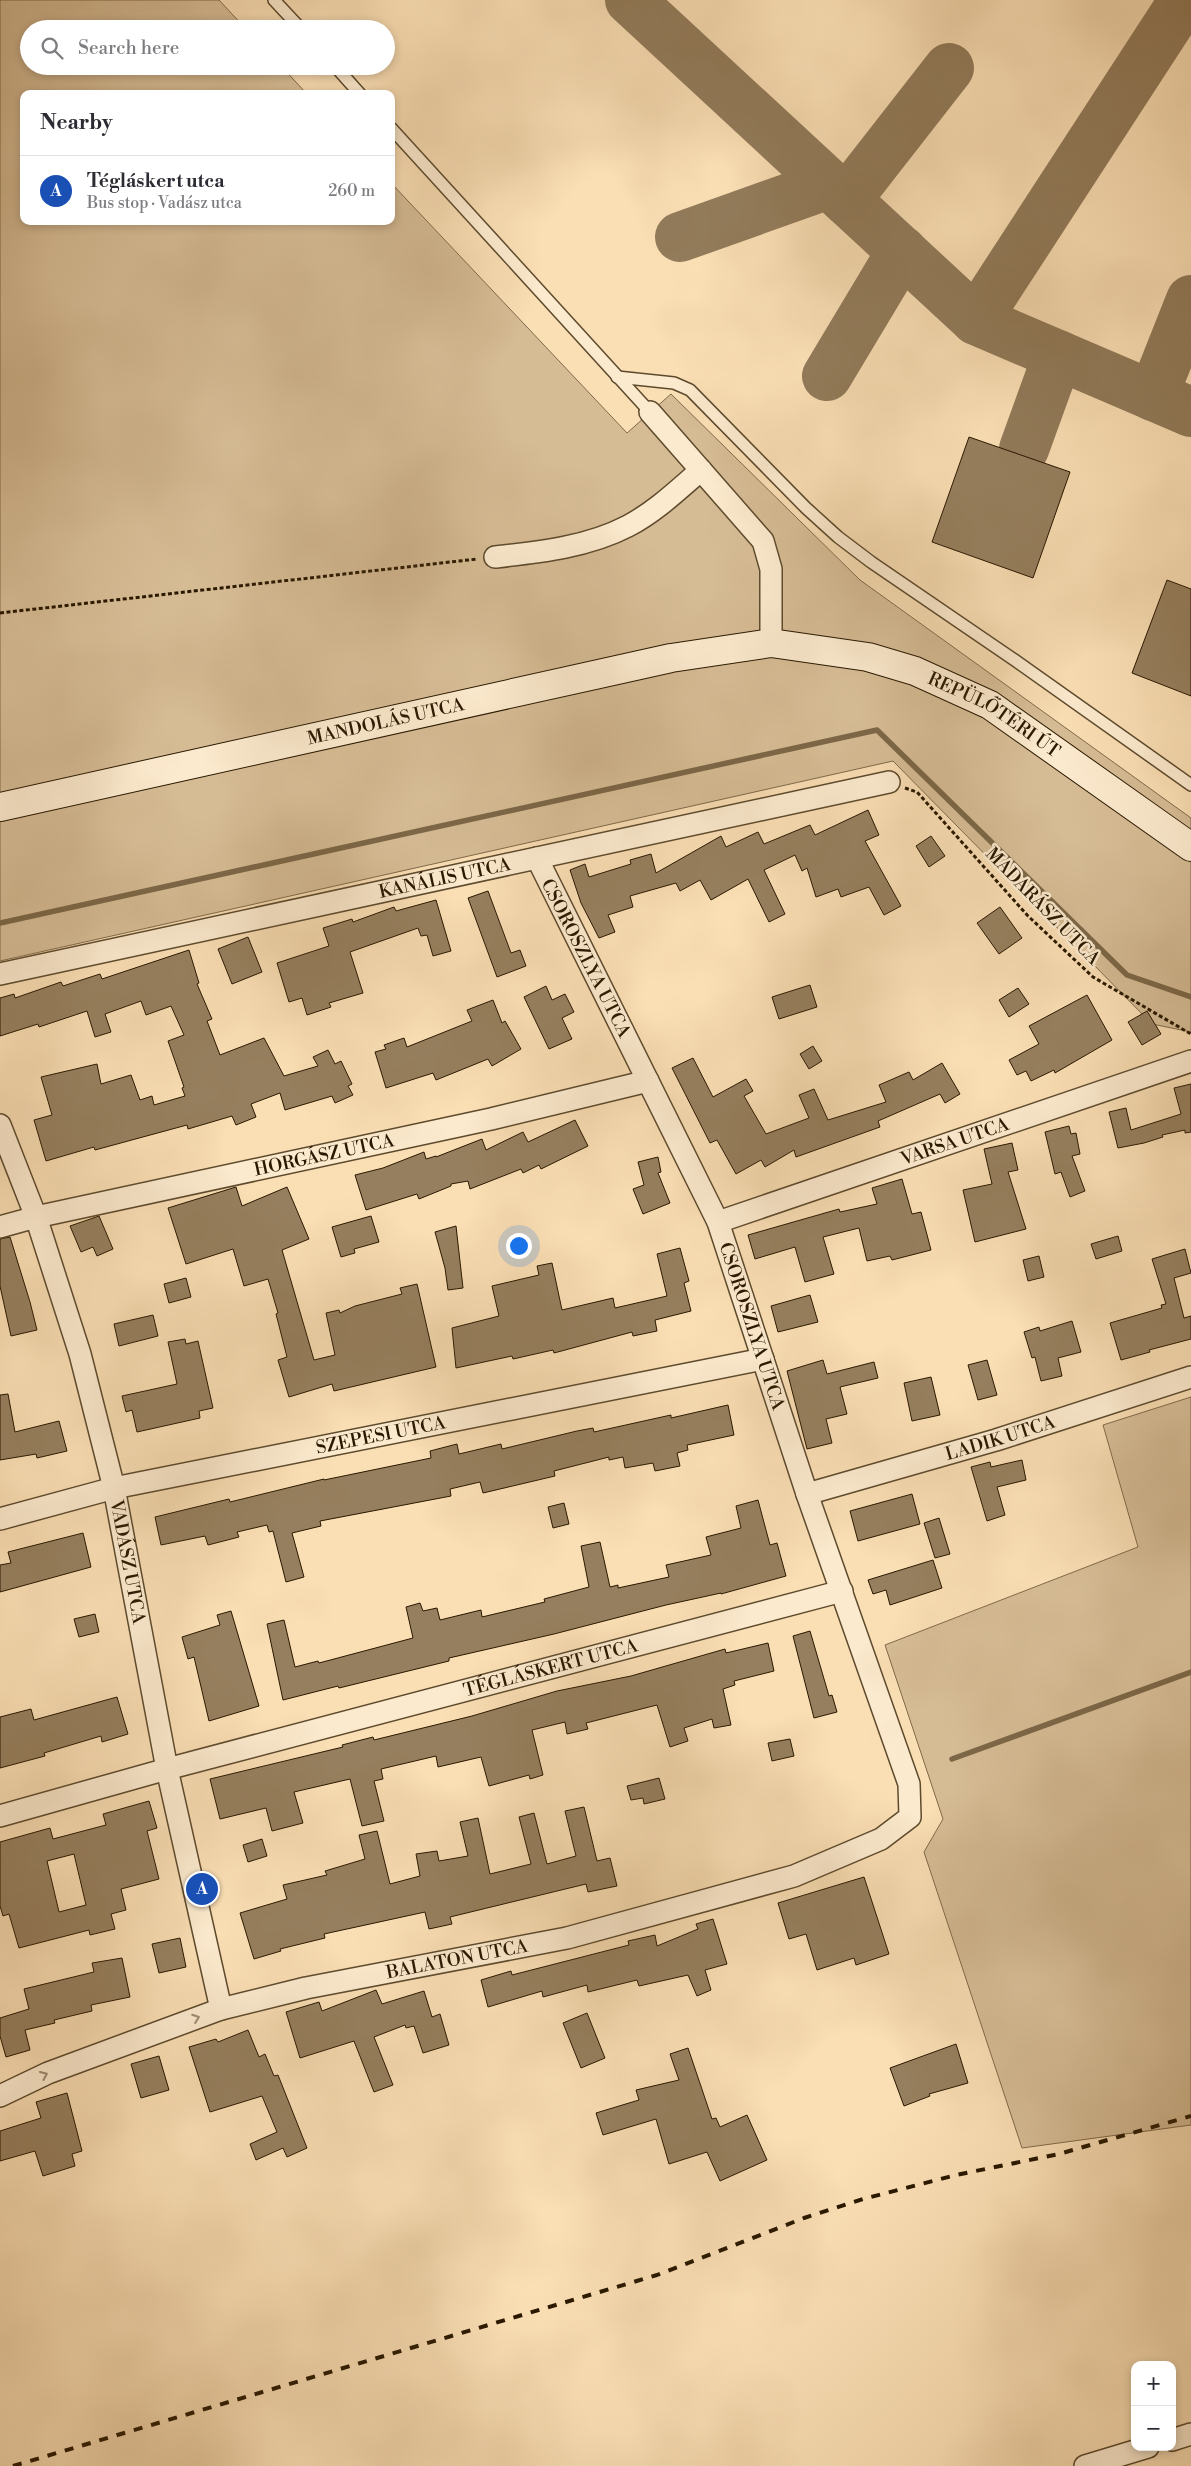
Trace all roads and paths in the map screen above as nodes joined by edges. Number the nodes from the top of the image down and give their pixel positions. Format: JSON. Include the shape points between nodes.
{"nodes":[{"id":1,"x":274,"y":0,"type":"edge"},
{"id":2,"x":293,"y":20,"type":"edge"},
{"id":3,"x":343,"y":75,"type":"edge"},
{"id":4,"x":356,"y":90,"type":"edge"},
{"id":5,"x":395,"y":132,"type":"edge"},
{"id":6,"x":617,"y":377,"type":"junction"},
{"id":7,"x":650,"y":412,"type":"joint"},
{"id":8,"x":701,"y":470,"type":"junction"},
{"id":9,"x":495,"y":557,"type":"joint"},
{"id":10,"x":0,"y":613,"type":"edge"},
{"id":11,"x":771,"y":643,"type":"junction"},
{"id":12,"x":889,"y":782,"type":"joint"},
{"id":13,"x":1191,"y":785,"type":"edge"},
{"id":14,"x":0,"y":807,"type":"edge"},
{"id":15,"x":1191,"y":846,"type":"edge"},
{"id":16,"x":537,"y":858,"type":"junction"},
{"id":17,"x":0,"y":974,"type":"edge"},
{"id":18,"x":1191,"y":1034,"type":"edge"},
{"id":19,"x":1191,"y":1061,"type":"edge"},
{"id":20,"x":648,"y":1081,"type":"junction"},
{"id":21,"x":0,"y":1125,"type":"edge"},
{"id":22,"x":36,"y":1217,"type":"junction"},
{"id":23,"x":718,"y":1222,"type":"junction"},
{"id":24,"x":0,"y":1227,"type":"edge"},
{"id":25,"x":763,"y":1359,"type":"junction"},
{"id":26,"x":1191,"y":1377,"type":"edge"},
{"id":27,"x":114,"y":1488,"type":"junction"},
{"id":28,"x":807,"y":1494,"type":"junction"},
{"id":29,"x":0,"y":1519,"type":"edge"},
{"id":30,"x":842,"y":1591,"type":"junction"},
{"id":31,"x":167,"y":1769,"type":"junction"},
{"id":32,"x":0,"y":1816,"type":"edge"},
{"id":33,"x":910,"y":1817,"type":"joint"},
{"id":34,"x":220,"y":2009,"type":"junction"},
{"id":35,"x":0,"y":2096,"type":"edge"},
{"id":36,"x":1135,"y":2451,"type":"edge"},
{"id":37,"x":1084,"y":2466,"type":"edge"}],
"edges":[{"from":1,"to":2,"type":"lane"},
{"from":3,"to":4,"type":"lane"},
{"from":5,"to":6,"type":"lane"},
{"from":6,"to":7,"type":"lane"},
{"from":6,"to":13,"type":"lane","via":[[674,383],[690,390],[838,537]]},
{"from":7,"to":8,"type":"street"},
{"from":8,"to":9,"type":"street","via":[[664,502],[621,529],[598,539],[542,552]]},
{"from":8,"to":11,"type":"street","via":[[763,540],[771,569]]},
{"from":9,"to":10,"type":"path"},
{"from":11,"to":14,"type":"street","name":"MANDOLÁS UTCA","via":[[671,658]]},
{"from":11,"to":15,"type":"street","name":"REPÜLŐTÉRI ÚT","via":[[868,657],[915,671],[990,705]]},
{"from":12,"to":16,"type":"street","name":"KANÁLIS UTCA"},
{"from":12,"to":18,"type":"path","name":"MADARÁSZ UTCA","via":[[917,792],[1028,916],[1093,977]]},
{"from":16,"to":17,"type":"street","name":"KANÁLIS UTCA"},
{"from":16,"to":20,"type":"street","name":"CSOROSZLYA UTCA"},
{"from":19,"to":23,"type":"street","name":"VARSA UTCA"},
{"from":20,"to":22,"type":"street","name":"HORGÁSZ UTCA","via":[[491,1119]]},
{"from":20,"to":23,"type":"street","name":"CSOROSZLYA UTCA"},
{"from":21,"to":22,"type":"street","name":"VADÁSZ UTCA"},
{"from":22,"to":24,"type":"street","name":"HORGÁSZ UTCA"},
{"from":22,"to":27,"type":"street","name":"VADÁSZ UTCA","via":[[80,1354]]},
{"from":23,"to":25,"type":"street","name":"CSOROSZLYA UTCA"},
{"from":25,"to":27,"type":"street","name":"SZEPESI UTCA"},
{"from":25,"to":28,"type":"street","name":"CSOROSZLYA UTCA"},
{"from":26,"to":28,"type":"street","name":"LADIK UTCA","via":[[996,1440]]},
{"from":27,"to":29,"type":"street","name":"SZEPESI UTCA"},
{"from":27,"to":31,"type":"street","name":"VADÁSZ UTCA"},
{"from":28,"to":30,"type":"street","name":"CSOROSZLYA UTCA"},
{"from":30,"to":31,"type":"street","name":"TÉGLÁSKERT UTCA"},
{"from":30,"to":33,"type":"street","name":"CSOROSZLYA UTCA","via":[[909,1784]]},
{"from":31,"to":32,"type":"street","name":"TÉGLÁSKERT UTCA"},
{"from":31,"to":34,"type":"street","name":"VADÁSZ UTCA"},
{"from":33,"to":34,"type":"street","name":"BALATON UTCA","via":[[881,1839],[794,1876],[567,1938],[306,1988]]},
{"from":35,"to":34,"type":"street","name":"BALATON UTCA","one_way":true,"via":[[48,2073]]},
{"from":36,"to":37,"type":"street"}]}
